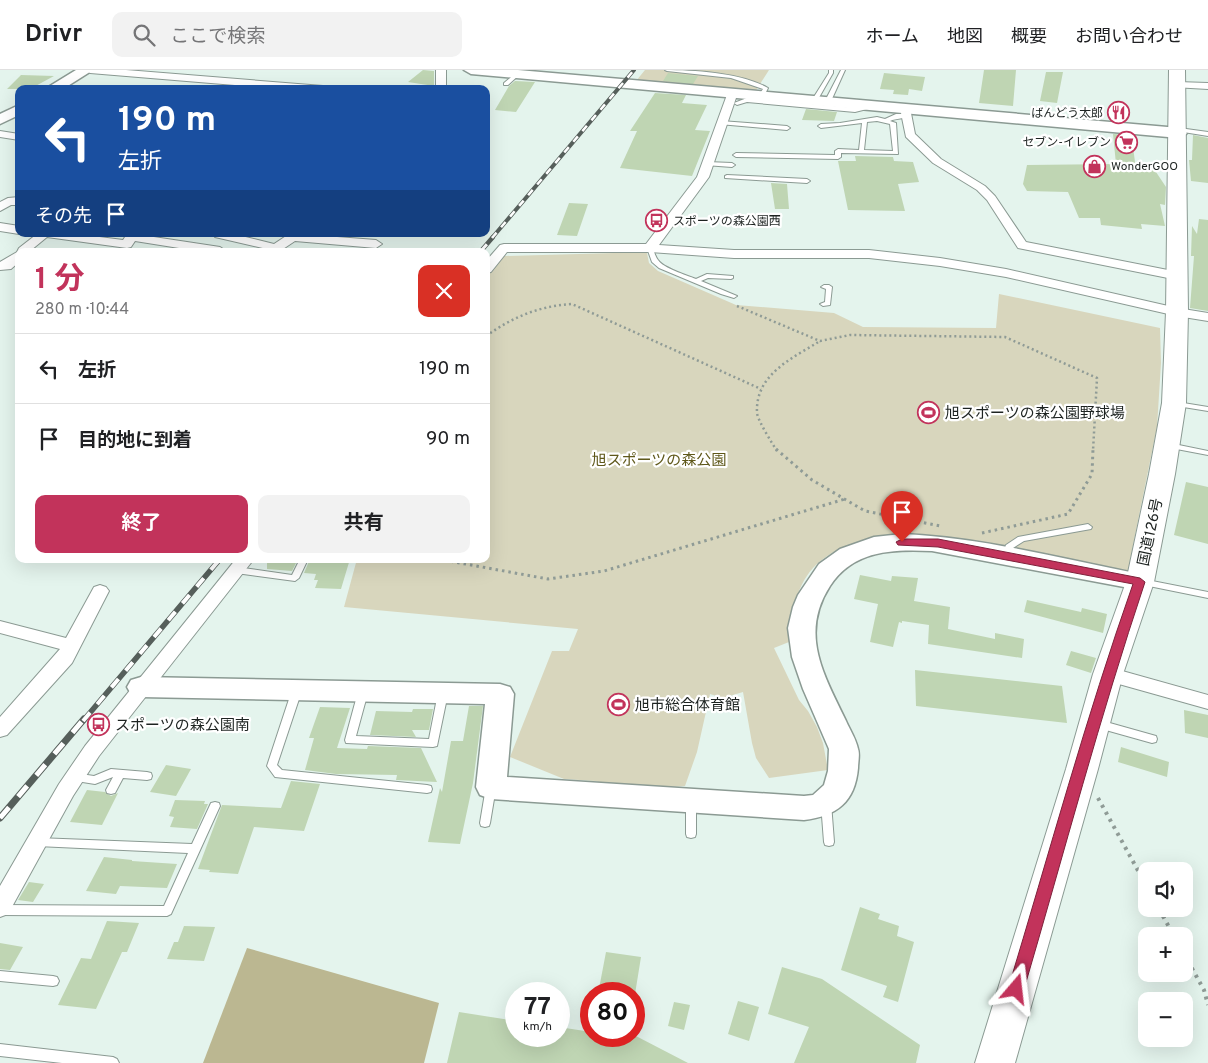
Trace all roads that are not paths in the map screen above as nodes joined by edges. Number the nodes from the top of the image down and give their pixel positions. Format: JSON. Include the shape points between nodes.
{"nodes":[{"id":1,"x":86,"y":70,"type":"edge"},
{"id":2,"x":90,"y":70,"type":"edge"},
{"id":3,"x":441,"y":70,"type":"edge"},
{"id":4,"x":472,"y":70,"type":"edge"},
{"id":5,"x":667,"y":70,"type":"edge"},
{"id":6,"x":831,"y":70,"type":"edge"},
{"id":7,"x":843,"y":70,"type":"edge"},
{"id":8,"x":511,"y":75,"type":"edge"},
{"id":9,"x":1177,"y":78,"type":"edge"},
{"id":10,"x":59,"y":85,"type":"edge"},
{"id":11,"x":274,"y":85,"type":"edge"},
{"id":12,"x":441,"y":85,"type":"edge"},
{"id":13,"x":1208,"y":86,"type":"edge"},
{"id":14,"x":734,"y":97,"type":"junction"},
{"id":15,"x":764,"y":99,"type":"junction"},
{"id":16,"x":821,"y":100,"type":"junction"},
{"id":17,"x":880,"y":105,"type":"junction"},
{"id":18,"x":15,"y":111,"type":"edge"},
{"id":19,"x":906,"y":112,"type":"junction"},
{"id":20,"x":0,"y":120,"type":"edge"},
{"id":21,"x":864,"y":120,"type":"junction"},
{"id":22,"x":887,"y":120,"type":"junction"},
{"id":23,"x":721,"y":123,"type":"junction"},
{"id":24,"x":821,"y":126,"type":"dead end"},
{"id":25,"x":787,"y":128,"type":"dead end"},
{"id":26,"x":1179,"y":132,"type":"junction"},
{"id":27,"x":0,"y":134,"type":"edge"},
{"id":28,"x":1208,"y":134,"type":"edge"},
{"id":29,"x":15,"y":136,"type":"edge"},
{"id":30,"x":861,"y":152,"type":"junction"},
{"id":31,"x":736,"y":155,"type":"dead end"},
{"id":32,"x":707,"y":164,"type":"junction"},
{"id":33,"x":732,"y":165,"type":"dead end"},
{"id":34,"x":727,"y":177,"type":"dead end"},
{"id":35,"x":807,"y":181,"type":"dead end"},
{"id":36,"x":15,"y":201,"type":"edge"},
{"id":37,"x":0,"y":207,"type":"edge"},
{"id":38,"x":0,"y":228,"type":"edge"},
{"id":39,"x":15,"y":230,"type":"edge"},
{"id":40,"x":40,"y":237,"type":"edge"},
{"id":41,"x":88,"y":237,"type":"edge"},
{"id":42,"x":132,"y":237,"type":"edge"},
{"id":43,"x":144,"y":237,"type":"edge"},
{"id":44,"x":229,"y":237,"type":"edge"},
{"id":45,"x":293,"y":237,"type":"edge"},
{"id":46,"x":306,"y":237,"type":"edge"},
{"id":47,"x":377,"y":243,"type":"edge"},
{"id":48,"x":27,"y":248,"type":"edge"},
{"id":49,"x":204,"y":248,"type":"edge"},
{"id":50,"x":267,"y":248,"type":"edge"},
{"id":51,"x":277,"y":248,"type":"edge"},
{"id":52,"x":650,"y":248,"type":"junction"},
{"id":53,"x":15,"y":258,"type":"edge"},
{"id":54,"x":490,"y":264,"type":"edge"},
{"id":55,"x":0,"y":266,"type":"edge"},
{"id":56,"x":1178,"y":276,"type":"junction"},
{"id":57,"x":731,"y":277,"type":"dead end"},
{"id":58,"x":695,"y":282,"type":"junction"},
{"id":59,"x":824,"y":287,"type":"dead end"},
{"id":60,"x":734,"y":296,"type":"dead end"},
{"id":61,"x":823,"y":304,"type":"dead end"},
{"id":62,"x":1178,"y":312,"type":"junction"},
{"id":63,"x":1208,"y":317,"type":"edge"},
{"id":64,"x":1174,"y":402,"type":"junction"},
{"id":65,"x":1208,"y":409,"type":"edge"},
{"id":66,"x":1167,"y":445,"type":"junction"},
{"id":67,"x":1208,"y":453,"type":"edge"},
{"id":68,"x":1088,"y":527,"type":"dead end"},
{"id":69,"x":1006,"y":556,"type":"junction"},
{"id":70,"x":302,"y":563,"type":"edge"},
{"id":71,"x":241,"y":564,"type":"edge"},
{"id":72,"x":1140,"y":582,"type":"junction"},
{"id":73,"x":100,"y":591,"type":"dead end"},
{"id":74,"x":1208,"y":595,"type":"edge"},
{"id":75,"x":0,"y":627,"type":"edge"},
{"id":76,"x":72,"y":646,"type":"junction"},
{"id":77,"x":1108,"y":674,"type":"junction"},
{"id":78,"x":141,"y":687,"type":"junction"},
{"id":79,"x":297,"y":690,"type":"junction"},
{"id":80,"x":363,"y":692,"type":"junction"},
{"id":81,"x":443,"y":693,"type":"junction"},
{"id":82,"x":1208,"y":702,"type":"edge"},
{"id":83,"x":1094,"y":722,"type":"junction"},
{"id":84,"x":0,"y":730,"type":"edge"},
{"id":85,"x":1152,"y":739,"type":"dead end"},
{"id":86,"x":120,"y":774,"type":"junction"},
{"id":87,"x":147,"y":776,"type":"dead end"},
{"id":88,"x":74,"y":777,"type":"junction"},
{"id":89,"x":491,"y":787,"type":"junction"},
{"id":90,"x":427,"y":789,"type":"dead end"},
{"id":91,"x":111,"y":790,"type":"dead end"},
{"id":92,"x":691,"y":800,"type":"junction"},
{"id":93,"x":826,"y":803,"type":"junction"},
{"id":94,"x":215,"y":806,"type":"dead end"},
{"id":95,"x":485,"y":823,"type":"dead end"},
{"id":96,"x":691,"y":834,"type":"dead end"},
{"id":97,"x":37,"y":842,"type":"junction"},
{"id":98,"x":829,"y":842,"type":"dead end"},
{"id":99,"x":194,"y":849,"type":"junction"},
{"id":100,"x":0,"y":909,"type":"edge"},
{"id":101,"x":0,"y":976,"type":"edge"},
{"id":102,"x":53,"y":981,"type":"dead end"},
{"id":103,"x":0,"y":1050,"type":"edge"},
{"id":104,"x":113,"y":1063,"type":"edge"},
{"id":105,"x":995,"y":1063,"type":"edge"}],
"edges":[{"from":1,"to":10,"type":"street"},
{"from":2,"to":11,"type":"street"},
{"from":3,"to":12,"type":"street"},
{"from":4,"to":8,"type":"street"},
{"from":5,"to":15,"type":"lane","via":[[732,77],[766,88]]},
{"from":6,"to":16,"type":"lane"},
{"from":7,"to":16,"type":"lane"},
{"from":8,"to":14,"type":"street"},
{"from":9,"to":13,"type":"street"},
{"from":9,"to":26,"type":"highway","name":"国道126号"},
{"from":14,"to":15,"type":"street"},
{"from":14,"to":23,"type":"street"},
{"from":15,"to":16,"type":"street"},
{"from":15,"to":17,"type":"lane","via":[[855,110]]},
{"from":16,"to":17,"type":"street"},
{"from":17,"to":19,"type":"street"},
{"from":18,"to":20,"type":"street"},
{"from":19,"to":22,"type":"lane"},
{"from":19,"to":26,"type":"street"},
{"from":19,"to":56,"type":"street","via":[[910,135],[937,162],[981,188],[1022,245]]},
{"from":21,"to":22,"type":"lane"},
{"from":21,"to":24,"type":"lane"},
{"from":21,"to":30,"type":"lane"},
{"from":22,"to":30,"type":"lane","via":[[893,123],[896,153]]},
{"from":23,"to":25,"type":"lane"},
{"from":23,"to":32,"type":"street"},
{"from":26,"to":28,"type":"lane"},
{"from":26,"to":56,"type":"highway","name":"国道126号"},
{"from":27,"to":29,"type":"street"},
{"from":30,"to":31,"type":"lane","via":[[838,151],[838,157]]},
{"from":32,"to":33,"type":"lane"},
{"from":32,"to":52,"type":"street","via":[[702,177]]},
{"from":34,"to":35,"type":"lane"},
{"from":36,"to":37,"type":"street"},
{"from":38,"to":39,"type":"street"},
{"from":40,"to":48,"type":"street"},
{"from":41,"to":42,"type":"street","via":[[127,244]]},
{"from":43,"to":49,"type":"street"},
{"from":44,"to":50,"type":"street"},
{"from":45,"to":51,"type":"street"},
{"from":46,"to":47,"type":"street"},
{"from":52,"to":54,"type":"street","via":[[504,248]]},
{"from":52,"to":58,"type":"lane","via":[[655,262],[661,267]]},
{"from":52,"to":62,"type":"street","via":[[734,254],[869,254],[940,262],[1035,279]]},
{"from":53,"to":55,"type":"street","via":[[6,266]]},
{"from":56,"to":62,"type":"highway","name":"国道126号"},
{"from":57,"to":58,"type":"lane","via":[[707,276]]},
{"from":58,"to":60,"type":"lane"},
{"from":59,"to":61,"type":"lane","via":[[830,287],[828,304]]},
{"from":62,"to":63,"type":"street"},
{"from":62,"to":64,"type":"highway","name":"国道126号"},
{"from":64,"to":65,"type":"lane"},
{"from":64,"to":66,"type":"highway","name":"国道126号"},
{"from":66,"to":67,"type":"lane"},
{"from":66,"to":72,"type":"highway","name":"国道126号"},
{"from":68,"to":69,"type":"lane","via":[[1021,539],[1009,546]]},
{"from":69,"to":72,"type":"street"},
{"from":69,"to":93,"type":"street","via":[[938,543],[881,544],[848,554],[823,574],[805,607],[801,627],[809,666],[844,749],[838,790]]},
{"from":70,"to":71,"type":"lane","via":[[295,578]]},
{"from":71,"to":78,"type":"street"},
{"from":72,"to":74,"type":"lane"},
{"from":72,"to":77,"type":"highway","name":"国道126号"},
{"from":73,"to":76,"type":"street"},
{"from":75,"to":76,"type":"street"},
{"from":76,"to":84,"type":"street"},
{"from":77,"to":82,"type":"street"},
{"from":77,"to":83,"type":"highway","name":"国道126号"},
{"from":78,"to":79,"type":"street"},
{"from":78,"to":88,"type":"street"},
{"from":79,"to":80,"type":"street"},
{"from":79,"to":90,"type":"lane","via":[[272,766],[279,774]]},
{"from":80,"to":81,"type":"street"},
{"from":80,"to":81,"type":"lane","via":[[350,740],[433,743]]},
{"from":81,"to":89,"type":"street","via":[[500,694]]},
{"from":83,"to":85,"type":"lane"},
{"from":83,"to":105,"type":"highway","name":"国道126号"},
{"from":86,"to":87,"type":"lane"},
{"from":86,"to":88,"type":"lane","via":[[111,773],[95,780]]},
{"from":86,"to":91,"type":"lane"},
{"from":88,"to":97,"type":"street"},
{"from":89,"to":92,"type":"street"},
{"from":89,"to":95,"type":"lane"},
{"from":92,"to":93,"type":"street","via":[[804,808]]},
{"from":92,"to":96,"type":"lane"},
{"from":93,"to":98,"type":"lane"},
{"from":94,"to":99,"type":"lane"},
{"from":97,"to":99,"type":"lane"},
{"from":97,"to":100,"type":"street"},
{"from":99,"to":100,"type":"lane","via":[[167,910]]},
{"from":101,"to":102,"type":"lane"},
{"from":103,"to":104,"type":"lane"}]}
